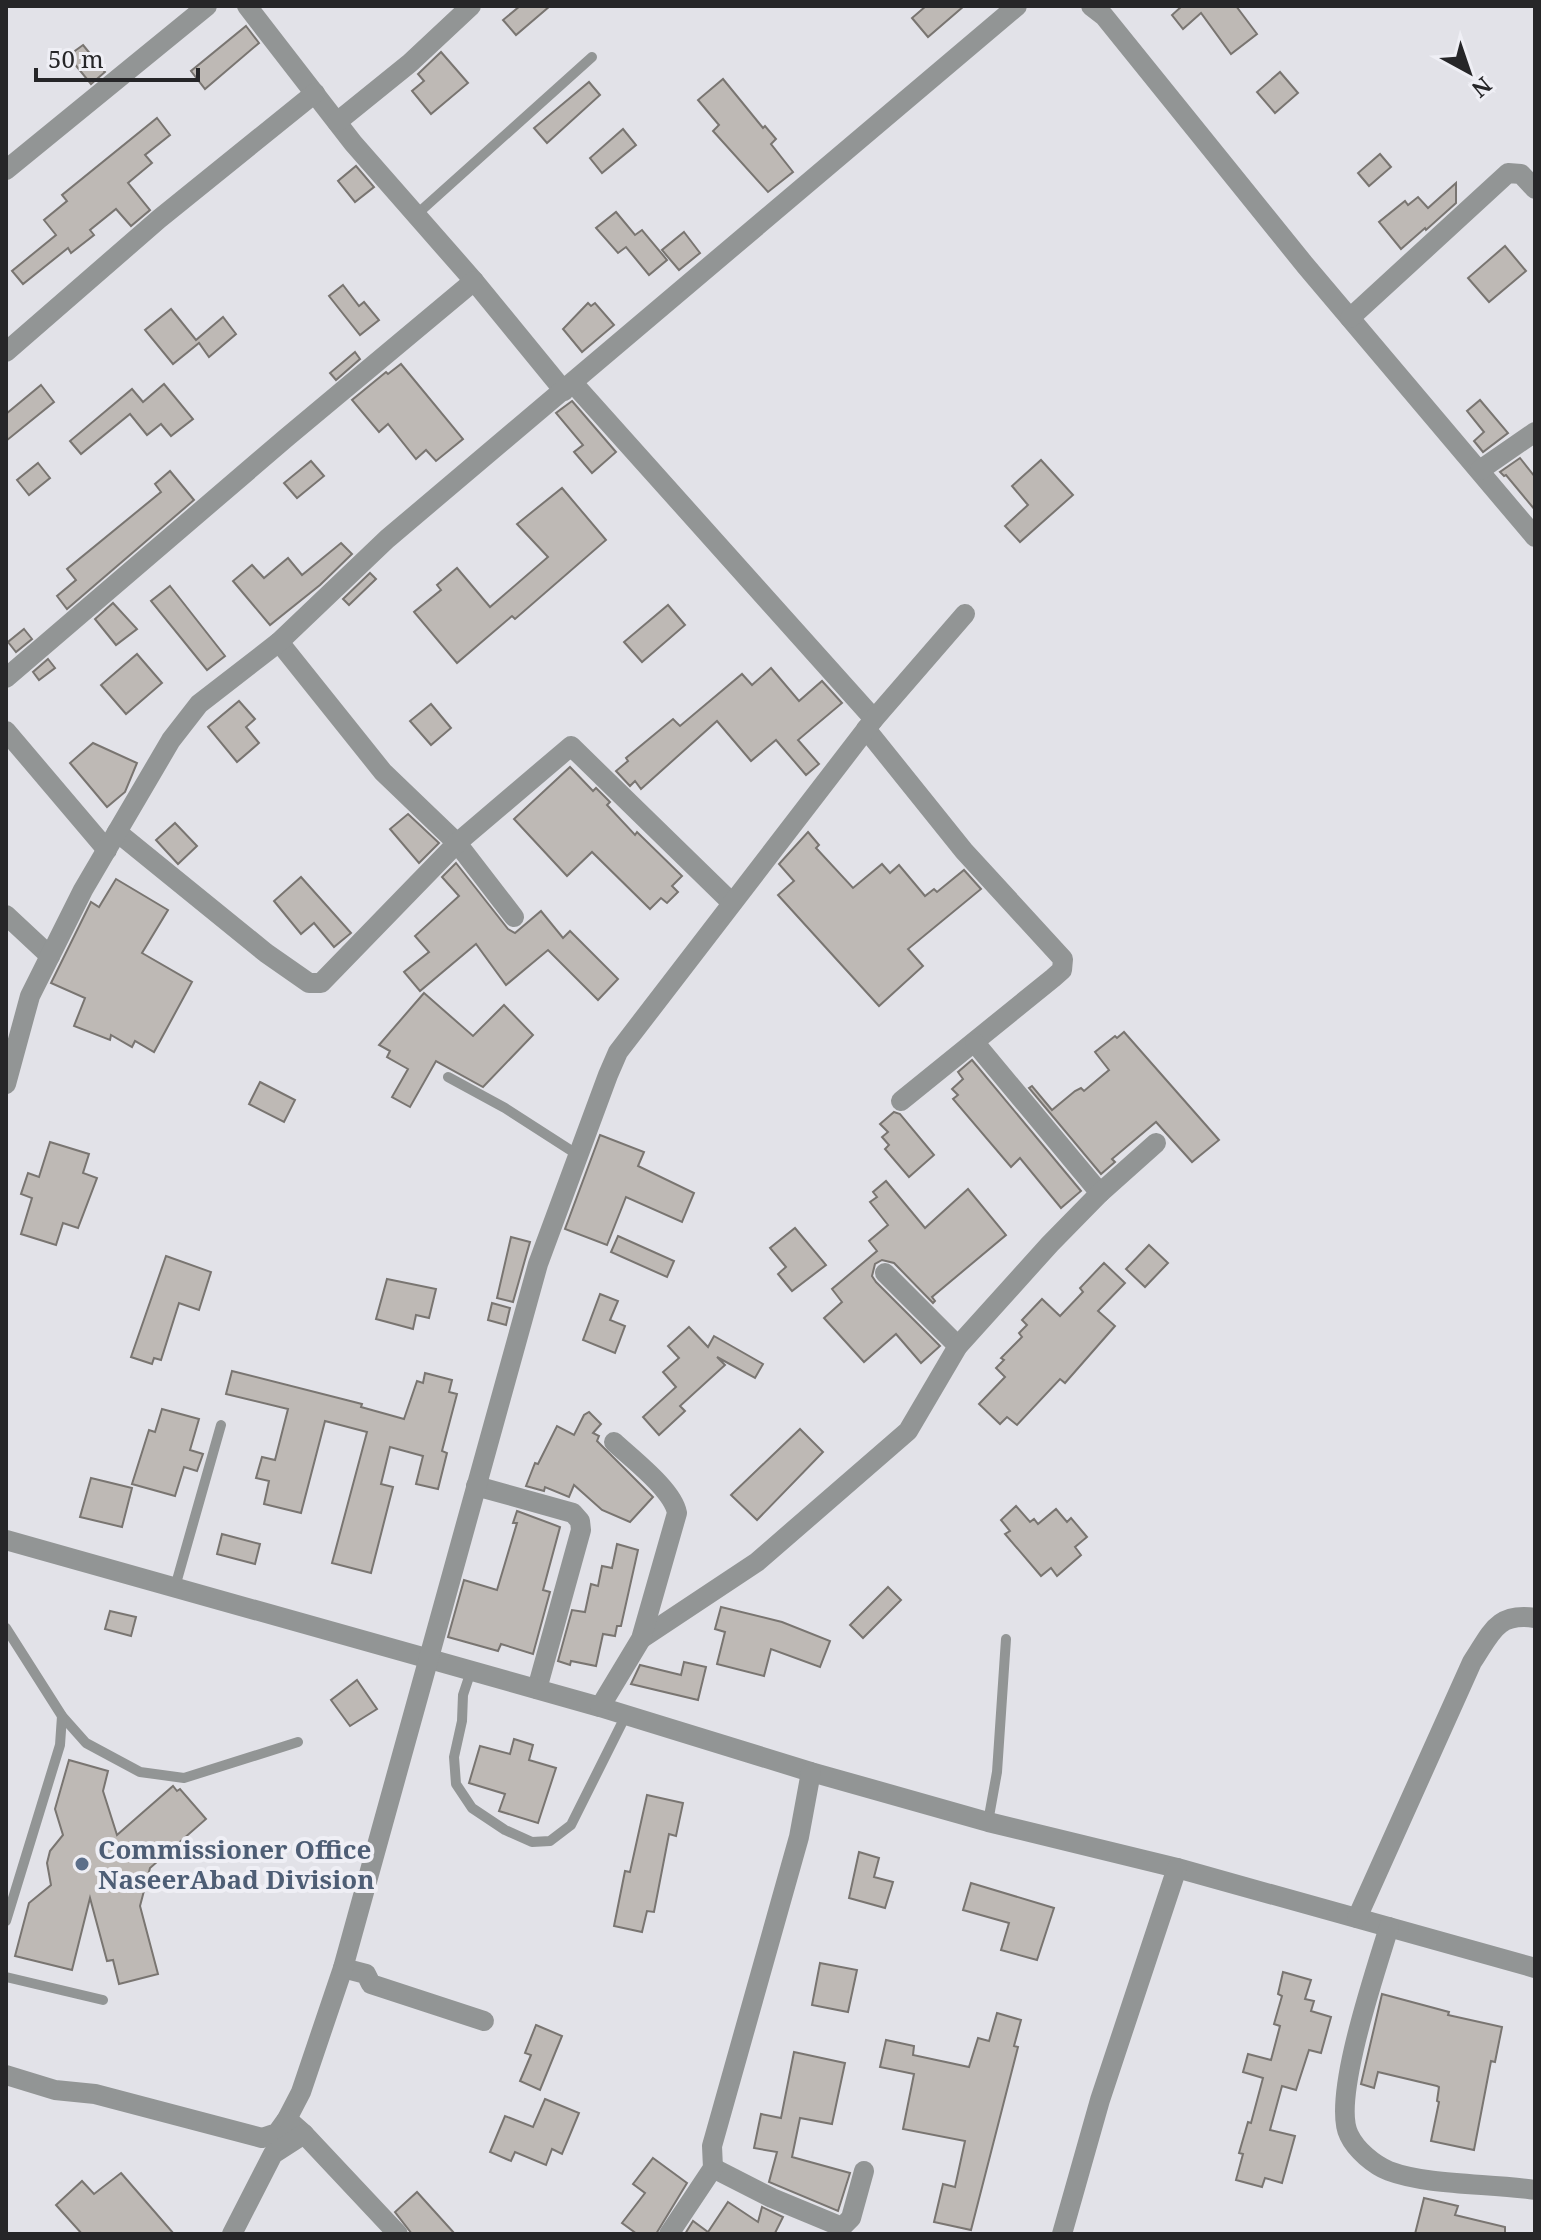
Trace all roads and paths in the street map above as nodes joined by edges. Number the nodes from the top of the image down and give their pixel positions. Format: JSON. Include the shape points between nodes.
{"nodes":[{"id":1,"x":207,"y":6,"type":"edge"},
{"id":2,"x":247,"y":6,"type":"edge"},
{"id":3,"x":471,"y":6,"type":"edge"},
{"id":4,"x":1017,"y":6,"type":"edge"},
{"id":5,"x":1091,"y":6,"type":"edge"},
{"id":6,"x":592,"y":57,"type":"dead end"},
{"id":7,"x":315,"y":93,"type":"junction"},
{"id":8,"x":337,"y":122,"type":"junction"},
{"id":9,"x":6,"y":170,"type":"edge"},
{"id":10,"x":1535,"y":189,"type":"edge"},
{"id":11,"x":416,"y":215,"type":"junction"},
{"id":12,"x":474,"y":281,"type":"junction"},
{"id":13,"x":1350,"y":318,"type":"junction"},
{"id":14,"x":6,"y":352,"type":"edge"},
{"id":15,"x":568,"y":387,"type":"junction"},
{"id":16,"x":1535,"y":432,"type":"edge"},
{"id":17,"x":1480,"y":470,"type":"junction"},
{"id":18,"x":1535,"y":537,"type":"edge"},
{"id":19,"x":965,"y":614,"type":"dead end"},
{"id":20,"x":279,"y":642,"type":"junction"},
{"id":21,"x":6,"y":678,"type":"edge"},
{"id":22,"x":870,"y":724,"type":"junction"},
{"id":23,"x":6,"y":731,"type":"edge"},
{"id":24,"x":112,"y":841,"type":"junction"},
{"id":25,"x":457,"y":843,"type":"junction"},
{"id":26,"x":732,"y":903,"type":"junction"},
{"id":27,"x":6,"y":915,"type":"edge"},
{"id":28,"x":514,"y":917,"type":"dead end"},
{"id":29,"x":50,"y":956,"type":"junction"},
{"id":30,"x":975,"y":1043,"type":"junction"},
{"id":31,"x":448,"y":1077,"type":"dead end"},
{"id":32,"x":6,"y":1084,"type":"edge"},
{"id":33,"x":901,"y":1101,"type":"dead end"},
{"id":34,"x":1156,"y":1143,"type":"dead end"},
{"id":35,"x":578,"y":1155,"type":"junction"},
{"id":36,"x":1100,"y":1193,"type":"junction"},
{"id":37,"x":885,"y":1273,"type":"dead end"},
{"id":38,"x":958,"y":1346,"type":"junction"},
{"id":39,"x":221,"y":1425,"type":"dead end"},
{"id":40,"x":614,"y":1442,"type":"dead end"},
{"id":41,"x":476,"y":1486,"type":"junction"},
{"id":42,"x":6,"y":1540,"type":"edge"},
{"id":43,"x":175,"y":1587,"type":"junction"},
{"id":44,"x":1535,"y":1618,"type":"edge"},
{"id":45,"x":6,"y":1628,"type":"edge"},
{"id":46,"x":641,"y":1639,"type":"junction"},
{"id":47,"x":1006,"y":1639,"type":"dead end"},
{"id":48,"x":427,"y":1659,"type":"junction"},
{"id":49,"x":471,"y":1671,"type":"junction"},
{"id":50,"x":537,"y":1689,"type":"junction"},
{"id":51,"x":600,"y":1707,"type":"junction"},
{"id":52,"x":626,"y":1715,"type":"junction"},
{"id":53,"x":62,"y":1716,"type":"junction"},
{"id":54,"x":298,"y":1742,"type":"dead end"},
{"id":55,"x":811,"y":1772,"type":"junction"},
{"id":56,"x":988,"y":1822,"type":"junction"},
{"id":57,"x":1177,"y":1868,"type":"junction"},
{"id":58,"x":1357,"y":1918,"type":"junction"},
{"id":59,"x":6,"y":1921,"type":"edge"},
{"id":60,"x":1389,"y":1927,"type":"junction"},
{"id":61,"x":343,"y":1968,"type":"junction"},
{"id":62,"x":1535,"y":1968,"type":"edge"},
{"id":63,"x":6,"y":1977,"type":"edge"},
{"id":64,"x":103,"y":2000,"type":"dead end"},
{"id":65,"x":484,"y":2021,"type":"dead end"},
{"id":66,"x":6,"y":2075,"type":"edge"},
{"id":67,"x":287,"y":2119,"type":"junction"},
{"id":68,"x":304,"y":2134,"type":"junction"},
{"id":69,"x":713,"y":2168,"type":"junction"},
{"id":70,"x":864,"y":2171,"type":"dead end"},
{"id":71,"x":1535,"y":2190,"type":"edge"},
{"id":72,"x":232,"y":2234,"type":"edge"},
{"id":73,"x":398,"y":2234,"type":"edge"},
{"id":74,"x":669,"y":2234,"type":"edge"},
{"id":75,"x":1062,"y":2234,"type":"edge"}],
"edges":[{"from":1,"to":9,"type":"street"},
{"from":2,"to":7,"type":"street"},
{"from":3,"to":8,"type":"street"},
{"from":4,"to":15,"type":"street"},
{"from":5,"to":13,"type":"street"},
{"from":6,"to":11,"type":"lane"},
{"from":7,"to":8,"type":"street"},
{"from":7,"to":14,"type":"street"},
{"from":8,"to":11,"type":"street"},
{"from":10,"to":13,"type":"street","via":[[1521,174],[1508,173]]},
{"from":11,"to":12,"type":"street"},
{"from":12,"to":15,"type":"street"},
{"from":12,"to":21,"type":"street"},
{"from":13,"to":17,"type":"street"},
{"from":15,"to":20,"type":"street","via":[[387,539]]},
{"from":15,"to":22,"type":"street"},
{"from":16,"to":17,"type":"street"},
{"from":17,"to":18,"type":"street"},
{"from":19,"to":22,"type":"street"},
{"from":20,"to":24,"type":"street","via":[[199,704],[171,740]]},
{"from":20,"to":25,"type":"street","via":[[383,772]]},
{"from":22,"to":26,"type":"street"},
{"from":22,"to":30,"type":"street","via":[[964,851],[1063,959],[1062,970]]},
{"from":23,"to":24,"type":"street"},
{"from":24,"to":25,"type":"street","via":[[309,983],[321,983]]},
{"from":24,"to":29,"type":"street"},
{"from":25,"to":26,"type":"street","via":[[571,746]]},
{"from":25,"to":28,"type":"street"},
{"from":26,"to":35,"type":"street","via":[[618,1052]]},
{"from":27,"to":29,"type":"street"},
{"from":29,"to":32,"type":"street","via":[[30,996]]},
{"from":30,"to":33,"type":"street"},
{"from":30,"to":36,"type":"street"},
{"from":31,"to":35,"type":"lane"},
{"from":34,"to":36,"type":"street"},
{"from":35,"to":41,"type":"street","via":[[538,1264]]},
{"from":36,"to":38,"type":"street"},
{"from":37,"to":38,"type":"street"},
{"from":38,"to":46,"type":"street","via":[[908,1431],[757,1562]]},
{"from":39,"to":43,"type":"lane"},
{"from":40,"to":46,"type":"street","via":[[667,1494],[677,1513]]},
{"from":41,"to":48,"type":"street"},
{"from":41,"to":50,"type":"street","via":[[573,1513],[580,1521]]},
{"from":42,"to":43,"type":"street"},
{"from":43,"to":48,"type":"street"},
{"from":44,"to":58,"type":"street","via":[[1508,1618],[1472,1662]]},
{"from":45,"to":53,"type":"lane"},
{"from":46,"to":51,"type":"street"},
{"from":47,"to":56,"type":"lane","via":[[997,1772]]},
{"from":48,"to":49,"type":"street"},
{"from":48,"to":61,"type":"street"},
{"from":49,"to":50,"type":"street"},
{"from":49,"to":52,"type":"lane","via":[[454,1757],[456,1784],[472,1808],[532,1842],[550,1841],[571,1825]]},
{"from":50,"to":51,"type":"street"},
{"from":51,"to":52,"type":"street"},
{"from":52,"to":55,"type":"street"},
{"from":53,"to":54,"type":"lane","via":[[86,1743],[140,1772],[184,1778]]},
{"from":53,"to":59,"type":"lane","via":[[60,1745]]},
{"from":55,"to":56,"type":"street"},
{"from":55,"to":69,"type":"street","via":[[799,1837],[712,2146]]},
{"from":56,"to":57,"type":"street"},
{"from":57,"to":58,"type":"street"},
{"from":57,"to":75,"type":"street"},
{"from":58,"to":60,"type":"street"},
{"from":60,"to":62,"type":"street"},
{"from":60,"to":71,"type":"street","via":[[1363,2011],[1343,2105],[1348,2134],[1366,2157],[1389,2171]]},
{"from":61,"to":65,"type":"street","via":[[366,1974],[371,1984]]},
{"from":61,"to":67,"type":"street"},
{"from":63,"to":64,"type":"lane"},
{"from":66,"to":67,"type":"street","via":[[262,2138],[277,2133]]},
{"from":67,"to":68,"type":"street"},
{"from":68,"to":72,"type":"street","via":[[273,2154]]},
{"from":68,"to":73,"type":"street"},
{"from":69,"to":70,"type":"street","via":[[842,2227],[851,2218]]},
{"from":69,"to":74,"type":"street"}]}
